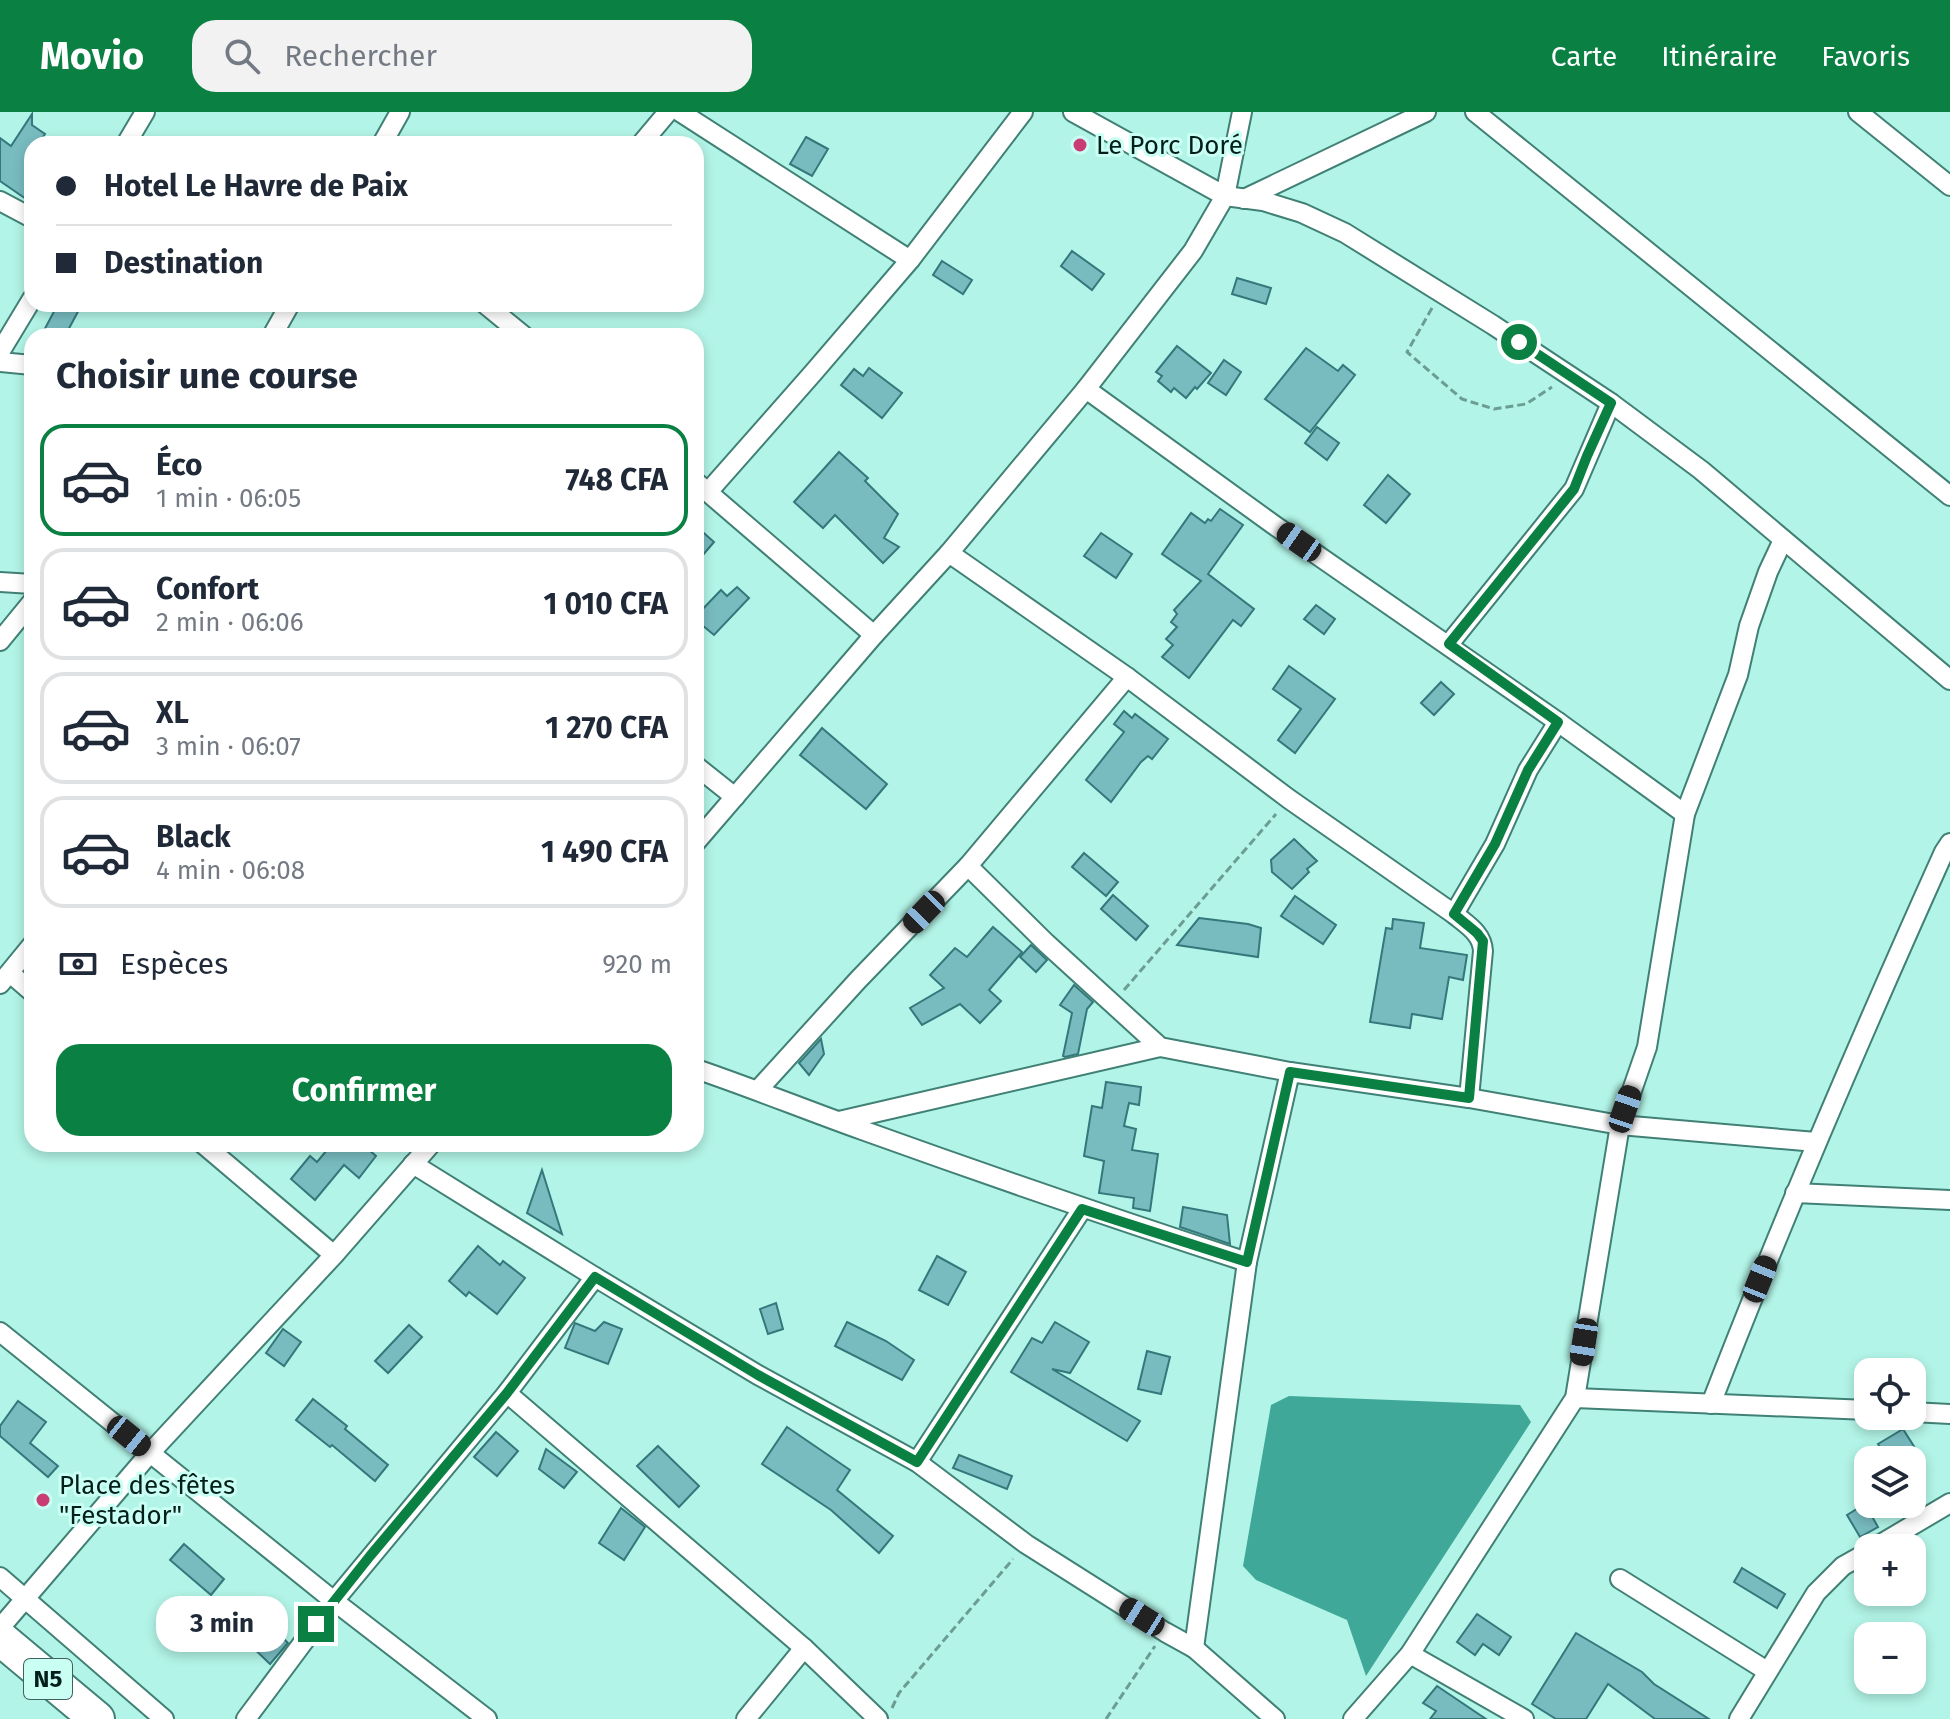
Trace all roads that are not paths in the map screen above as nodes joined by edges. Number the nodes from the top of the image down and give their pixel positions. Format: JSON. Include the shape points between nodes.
{"nodes":[{"id":1,"x":145,"y":112,"type":"edge"},
{"id":2,"x":400,"y":112,"type":"edge"},
{"id":3,"x":668,"y":112,"type":"edge"},
{"id":4,"x":680,"y":112,"type":"edge"},
{"id":5,"x":1023,"y":112,"type":"edge"},
{"id":6,"x":1073,"y":112,"type":"edge"},
{"id":7,"x":1242,"y":112,"type":"edge"},
{"id":8,"x":1426,"y":112,"type":"edge"},
{"id":9,"x":1475,"y":112,"type":"edge"},
{"id":10,"x":1858,"y":112,"type":"edge"},
{"id":11,"x":131,"y":136,"type":"edge"},
{"id":12,"x":386,"y":136,"type":"edge"},
{"id":13,"x":648,"y":136,"type":"edge"},
{"id":14,"x":1950,"y":186,"type":"edge"},
{"id":15,"x":1225,"y":196,"type":"junction"},
{"id":16,"x":1244,"y":199,"type":"junction"},
{"id":17,"x":0,"y":201,"type":"edge"},
{"id":18,"x":24,"y":214,"type":"edge"},
{"id":19,"x":910,"y":260,"type":"junction"},
{"id":20,"x":24,"y":312,"type":"edge"},
{"id":21,"x":501,"y":312,"type":"edge"},
{"id":22,"x":516,"y":328,"type":"edge"},
{"id":23,"x":0,"y":352,"type":"edge"},
{"id":24,"x":0,"y":362,"type":"edge"},
{"id":25,"x":24,"y":364,"type":"edge"},
{"id":26,"x":1086,"y":389,"type":"junction"},
{"id":27,"x":1611,"y":403,"type":"junction"},
{"id":28,"x":704,"y":485,"type":"edge"},
{"id":29,"x":704,"y":489,"type":"edge"},
{"id":30,"x":1950,"y":496,"type":"edge"},
{"id":31,"x":1783,"y":540,"type":"junction"},
{"id":32,"x":949,"y":553,"type":"junction"},
{"id":33,"x":0,"y":582,"type":"edge"},
{"id":34,"x":24,"y":584,"type":"edge"},
{"id":35,"x":24,"y":612,"type":"edge"},
{"id":36,"x":874,"y":635,"type":"junction"},
{"id":37,"x":0,"y":641,"type":"edge"},
{"id":38,"x":1449,"y":644,"type":"junction"},
{"id":39,"x":1127,"y":677,"type":"junction"},
{"id":40,"x":1950,"y":680,"type":"edge"},
{"id":41,"x":1558,"y":722,"type":"junction"},
{"id":42,"x":704,"y":772,"type":"edge"},
{"id":43,"x":735,"y":797,"type":"junction"},
{"id":44,"x":1685,"y":814,"type":"junction"},
{"id":45,"x":704,"y":833,"type":"edge"},
{"id":46,"x":1950,"y":843,"type":"edge"},
{"id":47,"x":968,"y":866,"type":"junction"},
{"id":48,"x":1454,"y":914,"type":"junction"},
{"id":49,"x":24,"y":955,"type":"edge"},
{"id":50,"x":5,"y":978,"type":"edge"},
{"id":51,"x":24,"y":988,"type":"edge"},
{"id":52,"x":1160,"y":1047,"type":"junction"},
{"id":53,"x":704,"y":1072,"type":"edge"},
{"id":54,"x":1290,"y":1072,"type":"junction"},
{"id":55,"x":758,"y":1090,"type":"junction"},
{"id":56,"x":1469,"y":1098,"type":"junction"},
{"id":57,"x":837,"y":1121,"type":"junction"},
{"id":58,"x":1620,"y":1125,"type":"junction"},
{"id":59,"x":1816,"y":1142,"type":"junction"},
{"id":60,"x":212,"y":1152,"type":"edge"},
{"id":61,"x":424,"y":1152,"type":"edge"},
{"id":62,"x":413,"y":1164,"type":"junction"},
{"id":63,"x":1795,"y":1193,"type":"junction"},
{"id":64,"x":1950,"y":1200,"type":"edge"},
{"id":65,"x":1082,"y":1209,"type":"junction"},
{"id":66,"x":334,"y":1255,"type":"junction"},
{"id":67,"x":1247,"y":1262,"type":"junction"},
{"id":68,"x":595,"y":1277,"type":"junction"},
{"id":69,"x":0,"y":1332,"type":"edge"},
{"id":70,"x":507,"y":1393,"type":"junction"},
{"id":71,"x":1575,"y":1398,"type":"junction"},
{"id":72,"x":1711,"y":1404,"type":"junction"},
{"id":73,"x":1854,"y":1409,"type":"edge"},
{"id":74,"x":1926,"y":1413,"type":"edge"},
{"id":75,"x":1950,"y":1414,"type":"edge"},
{"id":76,"x":150,"y":1453,"type":"junction"},
{"id":77,"x":917,"y":1462,"type":"junction"},
{"id":78,"x":1950,"y":1503,"type":"edge"},
{"id":79,"x":1898,"y":1534,"type":"edge"},
{"id":80,"x":1854,"y":1560,"type":"edge"},
{"id":81,"x":0,"y":1577,"type":"edge"},
{"id":82,"x":1620,"y":1579,"type":"dead end"},
{"id":83,"x":25,"y":1598,"type":"junction"},
{"id":84,"x":334,"y":1601,"type":"junction"},
{"id":85,"x":2,"y":1645,"type":"edge"},
{"id":86,"x":804,"y":1648,"type":"junction"},
{"id":87,"x":1194,"y":1648,"type":"junction"},
{"id":88,"x":1410,"y":1654,"type":"junction"},
{"id":89,"x":1767,"y":1671,"type":"junction"},
{"id":90,"x":97,"y":1719,"type":"edge"},
{"id":91,"x":164,"y":1719,"type":"edge"},
{"id":92,"x":246,"y":1719,"type":"edge"},
{"id":93,"x":487,"y":1719,"type":"edge"},
{"id":94,"x":746,"y":1719,"type":"edge"},
{"id":95,"x":878,"y":1719,"type":"edge"},
{"id":96,"x":1275,"y":1719,"type":"edge"},
{"id":97,"x":1353,"y":1719,"type":"edge"},
{"id":98,"x":1524,"y":1719,"type":"edge"},
{"id":99,"x":1739,"y":1719,"type":"edge"}],
"edges":[{"from":1,"to":11,"type":"street"},
{"from":2,"to":12,"type":"street"},
{"from":3,"to":13,"type":"street"},
{"from":4,"to":19,"type":"street"},
{"from":5,"to":19,"type":"street"},
{"from":6,"to":15,"type":"street"},
{"from":7,"to":15,"type":"street"},
{"from":8,"to":16,"type":"street"},
{"from":9,"to":30,"type":"street"},
{"from":10,"to":14,"type":"street"},
{"from":15,"to":16,"type":"street"},
{"from":15,"to":26,"type":"street","via":[[1193,251]]},
{"from":16,"to":27,"type":"street","via":[[1302,213],[1345,233]]},
{"from":17,"to":18,"type":"street"},
{"from":19,"to":28,"type":"street","via":[[813,373]]},
{"from":20,"to":23,"type":"street"},
{"from":21,"to":22,"type":"street"},
{"from":24,"to":25,"type":"street"},
{"from":26,"to":32,"type":"street"},
{"from":26,"to":38,"type":"street"},
{"from":27,"to":31,"type":"street"},
{"from":27,"to":38,"type":"street","via":[[1574,489]]},
{"from":29,"to":36,"type":"street"},
{"from":31,"to":40,"type":"street"},
{"from":31,"to":44,"type":"street"},
{"from":32,"to":36,"type":"street"},
{"from":32,"to":39,"type":"street"},
{"from":33,"to":34,"type":"street"},
{"from":35,"to":37,"type":"street"},
{"from":36,"to":43,"type":"street"},
{"from":38,"to":41,"type":"street"},
{"from":39,"to":47,"type":"street"},
{"from":39,"to":48,"type":"street"},
{"from":41,"to":44,"type":"street"},
{"from":41,"to":48,"type":"street"},
{"from":42,"to":43,"type":"street"},
{"from":43,"to":45,"type":"street"},
{"from":44,"to":58,"type":"street","via":[[1647,1047]]},
{"from":46,"to":59,"type":"street"},
{"from":47,"to":52,"type":"street"},
{"from":47,"to":55,"type":"street"},
{"from":48,"to":56,"type":"street","via":[[1483,941]]},
{"from":49,"to":50,"type":"street"},
{"from":50,"to":51,"type":"street"},
{"from":52,"to":54,"type":"street"},
{"from":52,"to":57,"type":"street"},
{"from":53,"to":55,"type":"street"},
{"from":54,"to":56,"type":"street"},
{"from":54,"to":67,"type":"street"},
{"from":55,"to":57,"type":"street"},
{"from":56,"to":58,"type":"street"},
{"from":57,"to":65,"type":"street"},
{"from":58,"to":59,"type":"street"},
{"from":58,"to":71,"type":"street"},
{"from":59,"to":63,"type":"street"},
{"from":60,"to":66,"type":"street"},
{"from":61,"to":62,"type":"street"},
{"from":62,"to":66,"type":"street"},
{"from":62,"to":68,"type":"street"},
{"from":63,"to":64,"type":"street"},
{"from":63,"to":72,"type":"street"},
{"from":65,"to":67,"type":"street"},
{"from":65,"to":77,"type":"street"},
{"from":66,"to":76,"type":"street"},
{"from":67,"to":87,"type":"street"},
{"from":68,"to":70,"type":"street"},
{"from":68,"to":77,"type":"street"},
{"from":69,"to":76,"type":"street"},
{"from":70,"to":84,"type":"street"},
{"from":70,"to":86,"type":"street"},
{"from":71,"to":72,"type":"street"},
{"from":71,"to":88,"type":"street"},
{"from":72,"to":73,"type":"street"},
{"from":74,"to":75,"type":"street"},
{"from":76,"to":83,"type":"street"},
{"from":76,"to":84,"type":"street"},
{"from":77,"to":87,"type":"street","via":[[1026,1544]]},
{"from":78,"to":79,"type":"street"},
{"from":80,"to":89,"type":"street","via":[[1816,1593]]},
{"from":81,"to":83,"type":"street"},
{"from":82,"to":89,"type":"street"},
{"from":83,"to":85,"type":"street"},
{"from":83,"to":91,"type":"street"},
{"from":84,"to":92,"type":"street"},
{"from":84,"to":93,"type":"street"},
{"from":85,"to":90,"type":"highway","number":"N5"},
{"from":86,"to":94,"type":"street"},
{"from":86,"to":95,"type":"street"},
{"from":87,"to":96,"type":"street"},
{"from":88,"to":97,"type":"street"},
{"from":88,"to":98,"type":"street"},
{"from":89,"to":99,"type":"street"}]}
